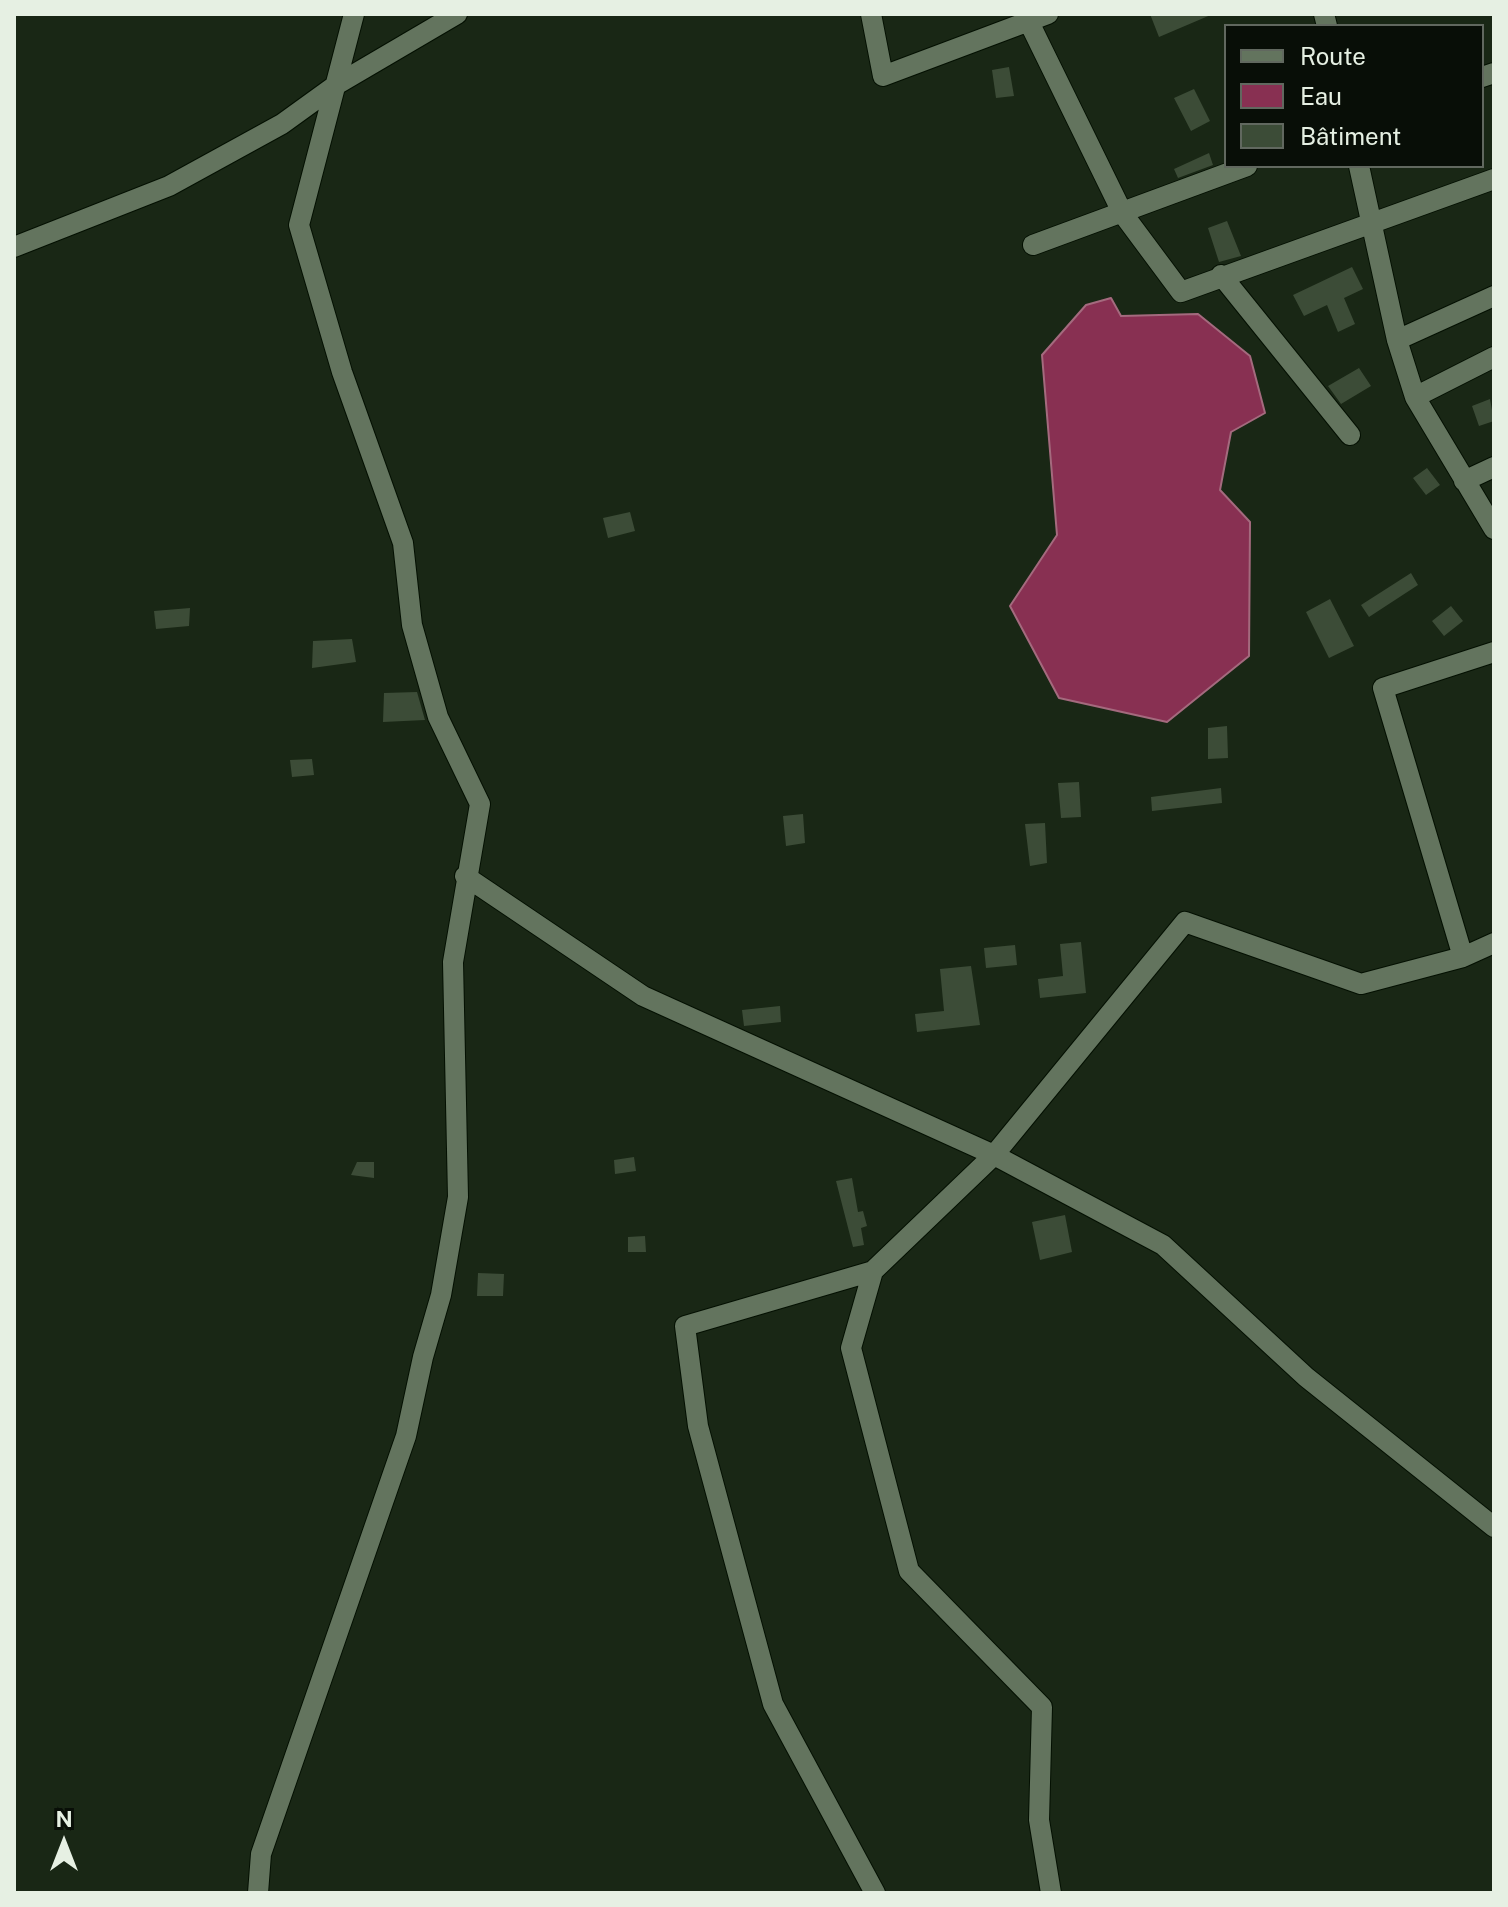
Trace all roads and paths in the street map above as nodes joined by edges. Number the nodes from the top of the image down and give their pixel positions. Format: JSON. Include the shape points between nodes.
{"nodes":[{"id":1,"x":354,"y":14,"type":"edge"},
{"id":2,"x":457,"y":14,"type":"edge"},
{"id":3,"x":871,"y":14,"type":"edge"},
{"id":4,"x":1048,"y":14,"type":"edge"},
{"id":5,"x":1027,"y":18,"type":"edge"},
{"id":6,"x":336,"y":85,"type":"junction"},
{"id":7,"x":1242,"y":168,"type":"edge"},
{"id":8,"x":1359,"y":168,"type":"edge"},
{"id":9,"x":1494,"y":179,"type":"edge"},
{"id":10,"x":1123,"y":214,"type":"junction"},
{"id":11,"x":1372,"y":221,"type":"junction"},
{"id":12,"x":1033,"y":245,"type":"dead end"},
{"id":13,"x":14,"y":247,"type":"edge"},
{"id":14,"x":1221,"y":275,"type":"junction"},
{"id":15,"x":1494,"y":296,"type":"edge"},
{"id":16,"x":1397,"y":340,"type":"junction"},
{"id":17,"x":1494,"y":357,"type":"edge"},
{"id":18,"x":1415,"y":397,"type":"junction"},
{"id":19,"x":1350,"y":435,"type":"dead end"},
{"id":20,"x":1494,"y":467,"type":"edge"},
{"id":21,"x":1464,"y":481,"type":"junction"},
{"id":22,"x":1494,"y":529,"type":"edge"},
{"id":23,"x":1494,"y":652,"type":"edge"},
{"id":24,"x":465,"y":876,"type":"junction"},
{"id":25,"x":1494,"y":943,"type":"edge"},
{"id":26,"x":1463,"y":957,"type":"junction"},
{"id":27,"x":994,"y":1155,"type":"junction"},
{"id":28,"x":873,"y":1271,"type":"junction"},
{"id":29,"x":1494,"y":1527,"type":"edge"},
{"id":30,"x":258,"y":1893,"type":"edge"},
{"id":31,"x":875,"y":1893,"type":"edge"},
{"id":32,"x":1051,"y":1893,"type":"edge"}],
"edges":[{"from":1,"to":6,"type":"street"},
{"from":2,"to":6,"type":"street"},
{"from":3,"to":5,"type":"street","via":[[883,76]]},
{"from":4,"to":5,"type":"street"},
{"from":5,"to":10,"type":"street"},
{"from":6,"to":13,"type":"street","via":[[282,124],[169,186]]},
{"from":6,"to":24,"type":"street","via":[[299,225],[342,372],[403,543],[412,625],[438,717],[480,804]]},
{"from":7,"to":10,"type":"street"},
{"from":8,"to":11,"type":"street"},
{"from":9,"to":11,"type":"street"},
{"from":10,"to":12,"type":"street"},
{"from":10,"to":14,"type":"street","via":[[1181,292]]},
{"from":11,"to":14,"type":"street"},
{"from":11,"to":16,"type":"street"},
{"from":14,"to":19,"type":"street"},
{"from":15,"to":16,"type":"street"},
{"from":16,"to":18,"type":"street"},
{"from":17,"to":18,"type":"street"},
{"from":18,"to":21,"type":"street"},
{"from":20,"to":21,"type":"street"},
{"from":21,"to":22,"type":"street"},
{"from":23,"to":26,"type":"street","via":[[1383,688]]},
{"from":24,"to":27,"type":"street","via":[[643,996]]},
{"from":24,"to":30,"type":"street","via":[[453,962],[458,1197],[441,1295],[406,1436],[261,1854]]},
{"from":25,"to":26,"type":"street"},
{"from":26,"to":27,"type":"street","via":[[1361,984],[1185,922]]},
{"from":27,"to":28,"type":"street"},
{"from":27,"to":29,"type":"street","via":[[1163,1245],[1306,1377]]},
{"from":28,"to":31,"type":"street","via":[[685,1326],[698,1426],[773,1704]]},
{"from":28,"to":32,"type":"street","via":[[851,1348],[909,1571],[1042,1707],[1039,1820]]}]}
